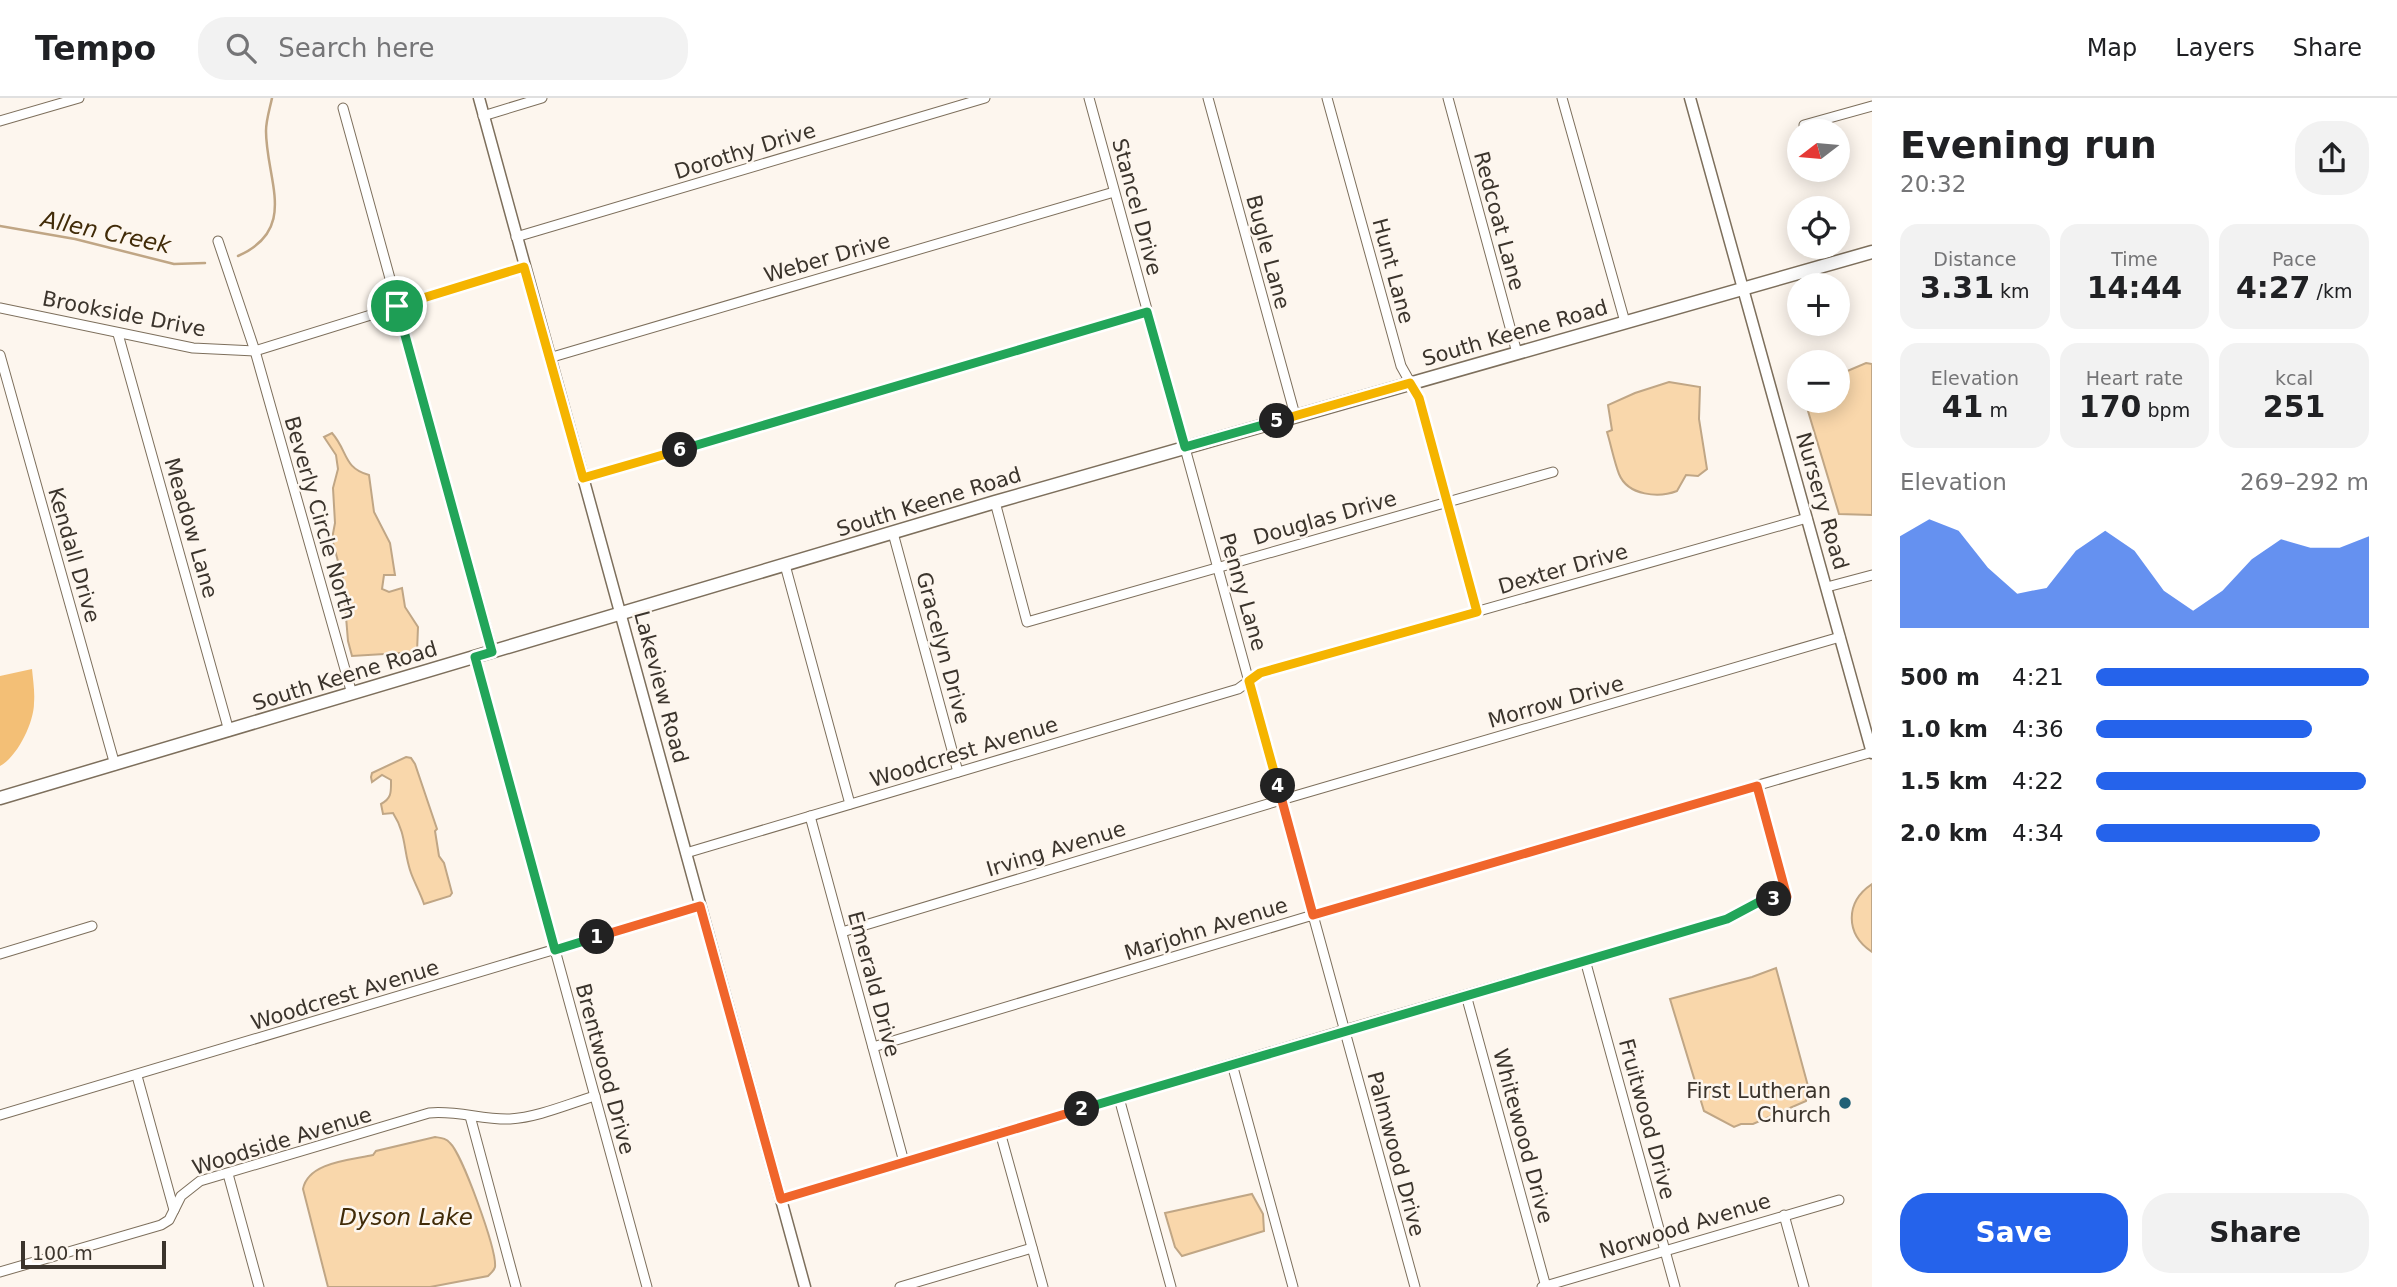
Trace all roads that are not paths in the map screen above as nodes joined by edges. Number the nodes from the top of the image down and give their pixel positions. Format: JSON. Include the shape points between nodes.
{"nodes":[{"id":1,"x":79,"y":98,"type":"edge"},
{"id":2,"x":479,"y":98,"type":"edge"},
{"id":3,"x":542,"y":98,"type":"edge"},
{"id":4,"x":985,"y":98,"type":"edge"},
{"id":5,"x":1089,"y":98,"type":"edge"},
{"id":6,"x":1208,"y":98,"type":"edge"},
{"id":7,"x":1327,"y":98,"type":"edge"},
{"id":8,"x":1448,"y":98,"type":"edge"},
{"id":9,"x":1562,"y":98,"type":"edge"},
{"id":10,"x":1690,"y":98,"type":"edge"},
{"id":11,"x":1872,"y":106,"type":"edge"},
{"id":12,"x":343,"y":108,"type":"dead end"},
{"id":13,"x":483,"y":116,"type":"junction"},
{"id":14,"x":1825,"y":119,"type":"edge"},
{"id":15,"x":0,"y":121,"type":"edge"},
{"id":16,"x":1114,"y":192,"type":"junction"},
{"id":17,"x":516,"y":237,"type":"junction"},
{"id":18,"x":218,"y":241,"type":"dead end"},
{"id":19,"x":1872,"y":252,"type":"edge"},
{"id":20,"x":524,"y":267,"type":"junction"},
{"id":21,"x":1742,"y":288,"type":"junction"},
{"id":22,"x":397,"y":306,"type":"junction"},
{"id":23,"x":0,"y":307,"type":"edge"},
{"id":24,"x":1147,"y":312,"type":"junction"},
{"id":25,"x":1625,"y":322,"type":"junction"},
{"id":26,"x":118,"y":334,"type":"junction"},
{"id":27,"x":255,"y":351,"type":"junction"},
{"id":28,"x":1517,"y":353,"type":"junction"},
{"id":29,"x":0,"y":355,"type":"edge"},
{"id":30,"x":549,"y":358,"type":"junction"},
{"id":31,"x":1410,"y":383,"type":"junction"},
{"id":32,"x":1296,"y":415,"type":"junction"},
{"id":33,"x":1185,"y":447,"type":"junction"},
{"id":34,"x":1553,"y":472,"type":"dead end"},
{"id":35,"x":583,"y":478,"type":"junction"},
{"id":36,"x":1446,"y":501,"type":"junction"},
{"id":37,"x":995,"y":502,"type":"junction"},
{"id":38,"x":1807,"y":519,"type":"junction"},
{"id":39,"x":893,"y":533,"type":"junction"},
{"id":40,"x":785,"y":565,"type":"junction"},
{"id":41,"x":1217,"y":566,"type":"junction"},
{"id":42,"x":1872,"y":575,"type":"edge"},
{"id":43,"x":1827,"y":587,"type":"junction"},
{"id":44,"x":1477,"y":612,"type":"junction"},
{"id":45,"x":621,"y":615,"type":"junction"},
{"id":46,"x":1840,"y":637,"type":"junction"},
{"id":47,"x":492,"y":652,"type":"junction"},
{"id":48,"x":475,"y":657,"type":"junction"},
{"id":49,"x":1249,"y":681,"type":"junction"},
{"id":50,"x":352,"y":694,"type":"junction"},
{"id":51,"x":229,"y":731,"type":"junction"},
{"id":52,"x":1872,"y":752,"type":"edge"},
{"id":53,"x":114,"y":765,"type":"junction"},
{"id":54,"x":958,"y":772,"type":"junction"},
{"id":55,"x":1757,"y":786,"type":"junction"},
{"id":56,"x":0,"y":798,"type":"edge"},
{"id":57,"x":1281,"y":800,"type":"junction"},
{"id":58,"x":850,"y":804,"type":"junction"},
{"id":59,"x":810,"y":816,"type":"junction"},
{"id":60,"x":686,"y":853,"type":"junction"},
{"id":61,"x":700,"y":906,"type":"junction"},
{"id":62,"x":1313,"y":915,"type":"junction"},
{"id":63,"x":92,"y":926,"type":"dead end"},
{"id":64,"x":842,"y":932,"type":"junction"},
{"id":65,"x":555,"y":950,"type":"junction"},
{"id":66,"x":0,"y":954,"type":"edge"},
{"id":67,"x":1585,"y":960,"type":"junction"},
{"id":68,"x":1466,"y":995,"type":"junction"},
{"id":69,"x":1344,"y":1030,"type":"junction"},
{"id":70,"x":873,"y":1047,"type":"junction"},
{"id":71,"x":1232,"y":1064,"type":"junction"},
{"id":72,"x":137,"y":1076,"type":"junction"},
{"id":73,"x":595,"y":1096,"type":"junction"},
{"id":74,"x":1119,"y":1098,"type":"junction"},
{"id":75,"x":0,"y":1115,"type":"edge"},
{"id":76,"x":470,"y":1116,"type":"junction"},
{"id":77,"x":1000,"y":1132,"type":"junction"},
{"id":78,"x":904,"y":1161,"type":"junction"},
{"id":79,"x":228,"y":1174,"type":"junction"},
{"id":80,"x":781,"y":1199,"type":"junction"},
{"id":81,"x":1839,"y":1200,"type":"dead end"},
{"id":82,"x":174,"y":1210,"type":"junction"},
{"id":83,"x":1784,"y":1215,"type":"junction"},
{"id":84,"x":1032,"y":1248,"type":"junction"},
{"id":85,"x":1665,"y":1251,"type":"junction"},
{"id":86,"x":0,"y":1272,"type":"edge"},
{"id":87,"x":259,"y":1287,"type":"edge"},
{"id":88,"x":516,"y":1287,"type":"edge"},
{"id":89,"x":647,"y":1287,"type":"edge"},
{"id":90,"x":805,"y":1287,"type":"edge"},
{"id":91,"x":900,"y":1287,"type":"edge"},
{"id":92,"x":1043,"y":1287,"type":"edge"},
{"id":93,"x":1171,"y":1287,"type":"edge"},
{"id":94,"x":1293,"y":1287,"type":"edge"},
{"id":95,"x":1415,"y":1287,"type":"edge"},
{"id":96,"x":1545,"y":1287,"type":"edge"},
{"id":97,"x":1675,"y":1287,"type":"edge"},
{"id":98,"x":1804,"y":1287,"type":"edge"}],
"edges":[{"from":1,"to":15,"type":"street"},
{"from":2,"to":13,"type":"street","name":"Lakeview Road"},
{"from":3,"to":13,"type":"street"},
{"from":4,"to":17,"type":"street","name":"Dorothy Drive"},
{"from":5,"to":16,"type":"street","name":"Stancel Drive"},
{"from":6,"to":32,"type":"street","name":"Bugle Lane"},
{"from":7,"to":31,"type":"street","name":"Hunt Lane","via":[[1401,366]]},
{"from":8,"to":28,"type":"street","name":"Redcoat Lane"},
{"from":9,"to":25,"type":"street"},
{"from":10,"to":21,"type":"street","name":"Nursery Road"},
{"from":11,"to":14,"type":"street"},
{"from":12,"to":22,"type":"street"},
{"from":13,"to":17,"type":"street","name":"Lakeview Road"},
{"from":16,"to":24,"type":"street","name":"Stancel Drive"},
{"from":16,"to":30,"type":"street","name":"Weber Drive"},
{"from":17,"to":20,"type":"street","name":"Lakeview Road"},
{"from":18,"to":27,"type":"street","name":"Beverly Circle North"},
{"from":19,"to":21,"type":"main road","name":"South Keene Road"},
{"from":20,"to":22,"type":"street","name":"Brookside Drive"},
{"from":20,"to":30,"type":"street","name":"Lakeview Road"},
{"from":21,"to":25,"type":"main road","name":"South Keene Road"},
{"from":21,"to":38,"type":"street","name":"Nursery Road"},
{"from":22,"to":27,"type":"street","name":"Brookside Drive"},
{"from":22,"to":47,"type":"street"},
{"from":23,"to":26,"type":"street","name":"Brookside Drive"},
{"from":24,"to":33,"type":"street","name":"Stancel Drive"},
{"from":24,"to":35,"type":"street"},
{"from":25,"to":28,"type":"main road","name":"South Keene Road"},
{"from":26,"to":27,"type":"street","name":"Brookside Drive","via":[[193,348]]},
{"from":26,"to":51,"type":"street","name":"Meadow Lane"},
{"from":27,"to":50,"type":"street","name":"Beverly Circle North"},
{"from":28,"to":31,"type":"main road","name":"South Keene Road"},
{"from":29,"to":53,"type":"street","name":"Kendall Drive"},
{"from":30,"to":35,"type":"street","name":"Lakeview Road"},
{"from":31,"to":32,"type":"main road","name":"South Keene Road"},
{"from":31,"to":36,"type":"street","name":"Hunt Lane","via":[[1419,398]]},
{"from":32,"to":33,"type":"main road","name":"South Keene Road"},
{"from":33,"to":37,"type":"main road","name":"South Keene Road"},
{"from":33,"to":41,"type":"street","name":"Penny Lane"},
{"from":34,"to":36,"type":"street","name":"Douglas Drive"},
{"from":35,"to":45,"type":"street","name":"Lakeview Road"},
{"from":36,"to":41,"type":"street","name":"Douglas Drive"},
{"from":36,"to":44,"type":"street","name":"Hunt Lane"},
{"from":37,"to":39,"type":"main road","name":"South Keene Road"},
{"from":37,"to":41,"type":"street","name":"Douglas Drive","via":[[1027,622]]},
{"from":38,"to":43,"type":"street","name":"Nursery Road"},
{"from":38,"to":44,"type":"street","name":"Dexter Drive"},
{"from":39,"to":40,"type":"main road","name":"South Keene Road"},
{"from":39,"to":54,"type":"street","name":"Gracelyn Drive"},
{"from":40,"to":45,"type":"main road","name":"South Keene Road"},
{"from":40,"to":58,"type":"street"},
{"from":41,"to":49,"type":"street","name":"Penny Lane"},
{"from":42,"to":43,"type":"street"},
{"from":43,"to":46,"type":"street","name":"Nursery Road"},
{"from":44,"to":49,"type":"street","name":"Dexter Drive","via":[[1260,673]]},
{"from":45,"to":47,"type":"main road","name":"South Keene Road"},
{"from":45,"to":60,"type":"street","name":"Lakeview Road"},
{"from":46,"to":52,"type":"street","name":"Nursery Road"},
{"from":46,"to":57,"type":"street","name":"Morrow Drive"},
{"from":47,"to":48,"type":"main road","name":"South Keene Road"},
{"from":48,"to":50,"type":"main road","name":"South Keene Road"},
{"from":48,"to":65,"type":"street","name":"Brentwood Drive"},
{"from":49,"to":54,"type":"street","name":"Woodcrest Avenue","via":[[1238,689]]},
{"from":49,"to":57,"type":"street","name":"Penny Lane"},
{"from":50,"to":51,"type":"main road","name":"South Keene Road"},
{"from":51,"to":53,"type":"main road","name":"South Keene Road"},
{"from":52,"to":55,"type":"street","name":"Marjohn Avenue"},
{"from":53,"to":56,"type":"main road","name":"South Keene Road"},
{"from":54,"to":58,"type":"street","name":"Woodcrest Avenue"},
{"from":55,"to":62,"type":"street","name":"Marjohn Avenue"},
{"from":55,"to":67,"type":"street","via":[[1787,897]]},
{"from":57,"to":62,"type":"street","name":"Penny Lane"},
{"from":57,"to":64,"type":"street","name":"Irving Avenue"},
{"from":58,"to":59,"type":"street","name":"Woodcrest Avenue"},
{"from":59,"to":60,"type":"street","name":"Woodcrest Avenue"},
{"from":59,"to":64,"type":"street","name":"Emerald Drive"},
{"from":60,"to":61,"type":"street","name":"Lakeview Road"},
{"from":61,"to":65,"type":"street","name":"Woodcrest Avenue"},
{"from":61,"to":80,"type":"street","name":"Lakeview Road"},
{"from":62,"to":69,"type":"street","name":"Penny Lane"},
{"from":62,"to":70,"type":"street","name":"Marjohn Avenue"},
{"from":63,"to":66,"type":"street"},
{"from":64,"to":70,"type":"street","name":"Emerald Drive"},
{"from":65,"to":72,"type":"street","name":"Woodcrest Avenue"},
{"from":65,"to":73,"type":"street","name":"Brentwood Drive"},
{"from":67,"to":68,"type":"street"},
{"from":67,"to":85,"type":"street","name":"Fruitwood Drive"},
{"from":68,"to":69,"type":"street"},
{"from":68,"to":96,"type":"street","name":"Whitewood Drive"},
{"from":69,"to":71,"type":"street"},
{"from":69,"to":95,"type":"street","name":"Palmwood Drive"},
{"from":70,"to":78,"type":"street","name":"Emerald Drive"},
{"from":71,"to":74,"type":"street"},
{"from":71,"to":94,"type":"street"},
{"from":72,"to":75,"type":"street","name":"Woodcrest Avenue"},
{"from":72,"to":82,"type":"street"},
{"from":73,"to":76,"type":"street","name":"Woodside Avenue","via":[[512,1119]]},
{"from":73,"to":89,"type":"street","name":"Brentwood Drive"},
{"from":74,"to":77,"type":"street"},
{"from":74,"to":93,"type":"street"},
{"from":76,"to":79,"type":"street","name":"Woodside Avenue","via":[[429,1114]]},
{"from":76,"to":88,"type":"street"},
{"from":77,"to":78,"type":"street"},
{"from":77,"to":84,"type":"street"},
{"from":78,"to":80,"type":"street"},
{"from":79,"to":82,"type":"street","name":"Woodside Avenue","via":[[188,1188]]},
{"from":79,"to":87,"type":"street"},
{"from":80,"to":90,"type":"street","name":"Lakeview Road"},
{"from":81,"to":83,"type":"street","name":"Norwood Avenue"},
{"from":82,"to":86,"type":"street","name":"Woodside Avenue","via":[[161,1225]]},
{"from":83,"to":85,"type":"street","name":"Norwood Avenue"},
{"from":83,"to":98,"type":"street"},
{"from":84,"to":91,"type":"street"},
{"from":84,"to":92,"type":"street"},
{"from":85,"to":96,"type":"street","name":"Norwood Avenue"},
{"from":85,"to":97,"type":"street","name":"Fruitwood Drive"}]}
